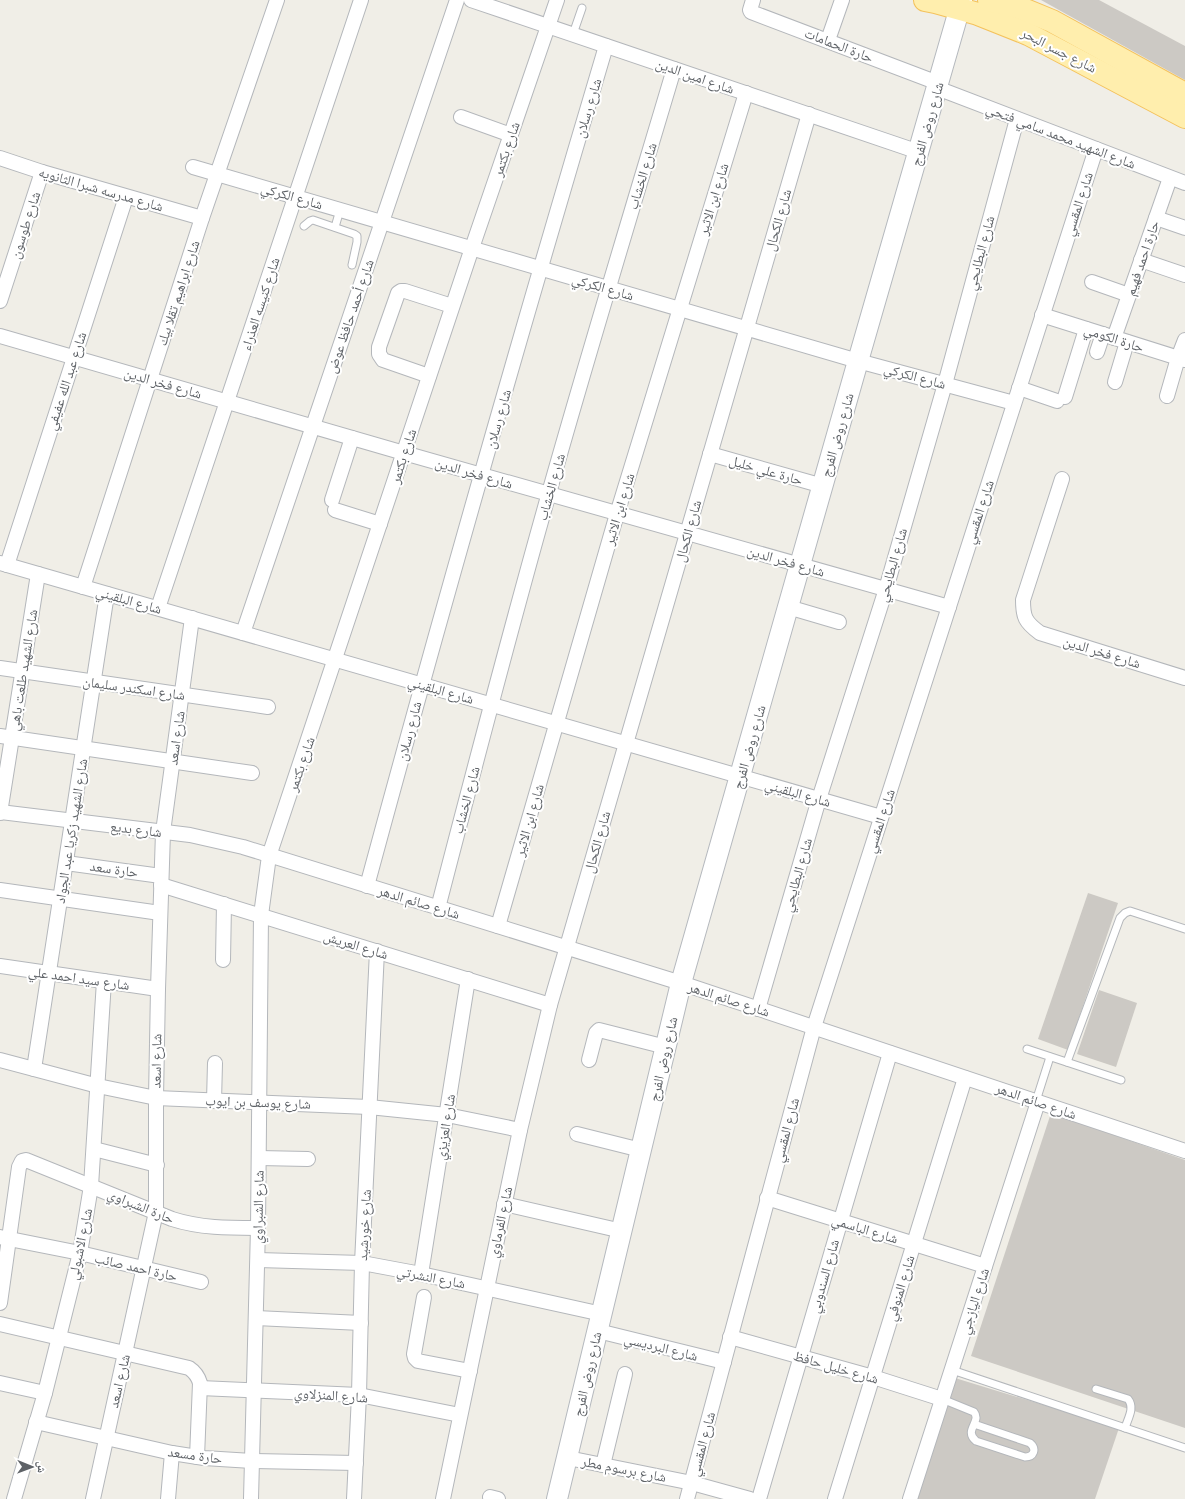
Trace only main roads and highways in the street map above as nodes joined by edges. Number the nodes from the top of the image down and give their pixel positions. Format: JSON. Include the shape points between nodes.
{"nodes":[{"id":1,"x":989,"y":0,"type":"edge"},
{"id":2,"x":945,"y":2,"type":"edge"},
{"id":3,"x":1185,"y":94,"type":"edge"},
{"id":4,"x":1185,"y":117,"type":"edge"}],
"edges":[{"from":1,"to":3,"type":"main road","name":"شارع جسر البحر","via":[[1018,7],[1052,20]]},
{"from":2,"to":4,"type":"main road","name":"شارع جسر البحر","via":[[1012,26],[1046,42]]}]}
